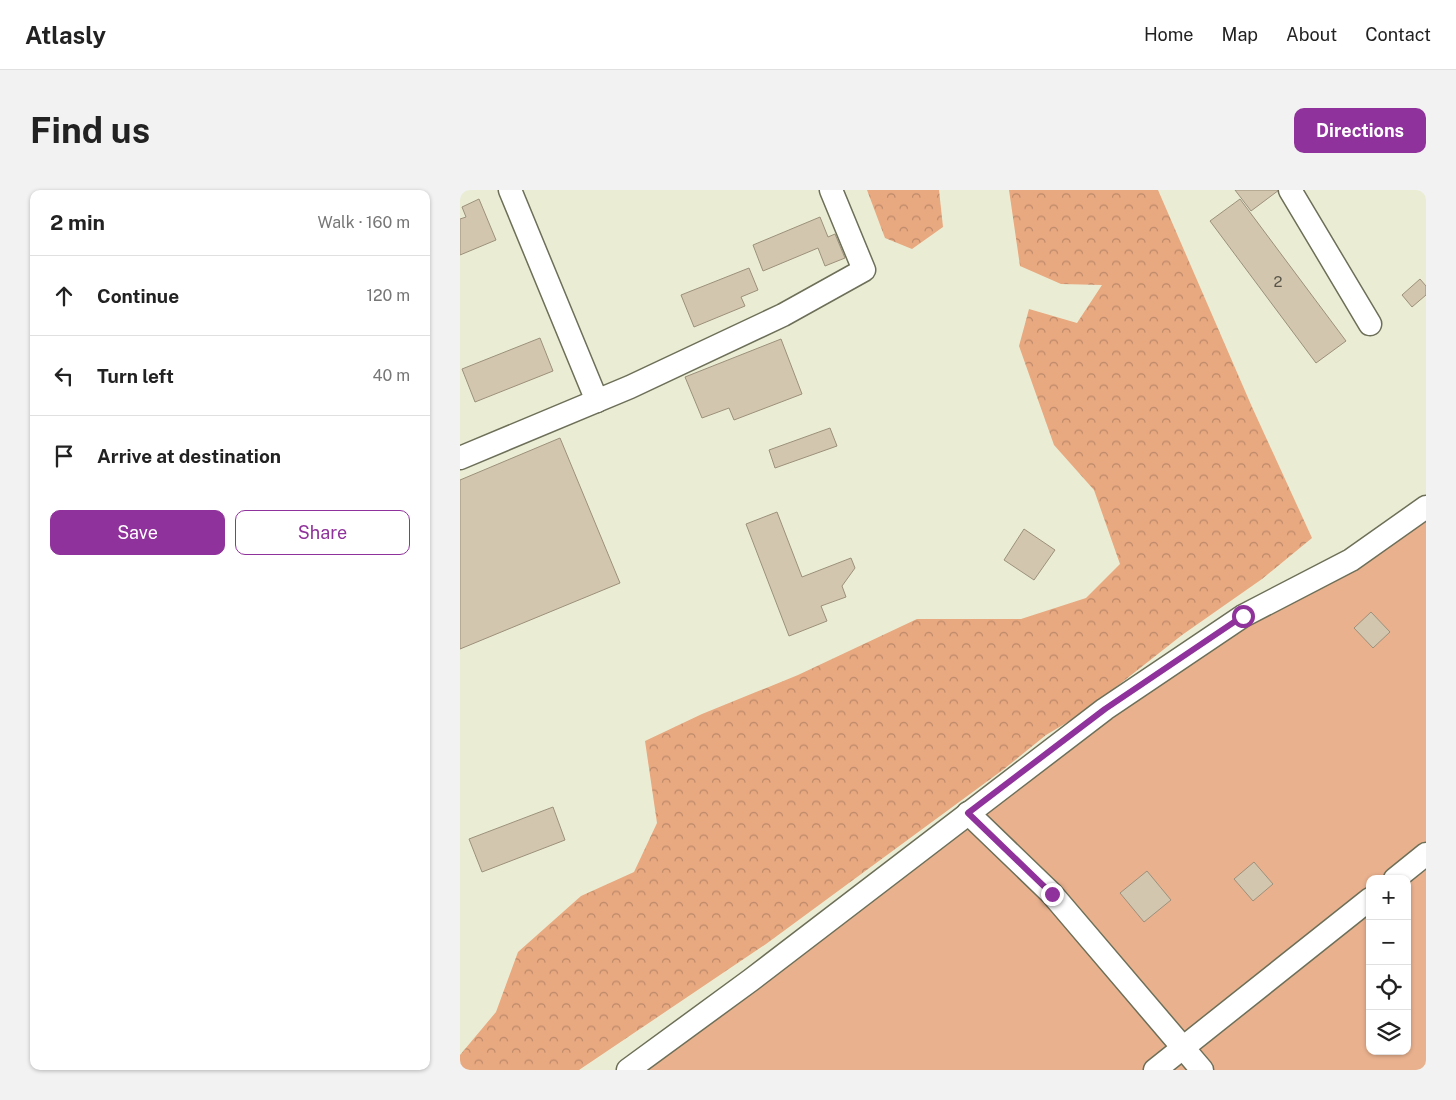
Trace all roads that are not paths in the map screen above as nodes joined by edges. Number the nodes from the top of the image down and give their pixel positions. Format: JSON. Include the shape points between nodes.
{"nodes":[{"id":1,"x":510,"y":190,"type":"edge"},
{"id":2,"x":830,"y":190,"type":"edge"},
{"id":3,"x":1290,"y":190,"type":"edge"},
{"id":4,"x":1370,"y":324,"type":"dead end"},
{"id":5,"x":597,"y":401,"type":"junction"},
{"id":6,"x":460,"y":458,"type":"edge"},
{"id":7,"x":1426,"y":507,"type":"edge"},
{"id":8,"x":968,"y":813,"type":"junction"},
{"id":9,"x":1426,"y":854,"type":"edge"},
{"id":10,"x":1400,"y":875,"type":"edge"},
{"id":11,"x":1366,"y":902,"type":"edge"},
{"id":12,"x":1185,"y":1048,"type":"junction"},
{"id":13,"x":628,"y":1070,"type":"edge"},
{"id":14,"x":1156,"y":1070,"type":"edge"},
{"id":15,"x":1202,"y":1070,"type":"edge"}],
"edges":[{"from":1,"to":5,"type":"street"},
{"from":2,"to":5,"type":"street","via":[[864,270],[783,315]]},
{"from":3,"to":4,"type":"street"},
{"from":5,"to":6,"type":"street"},
{"from":7,"to":8,"type":"street","via":[[1351,560],[1235,622],[1105,709]]},
{"from":8,"to":12,"type":"street","via":[[1052,894]]},
{"from":8,"to":13,"type":"street"},
{"from":9,"to":10,"type":"street"},
{"from":11,"to":12,"type":"street"},
{"from":12,"to":14,"type":"street"},
{"from":12,"to":15,"type":"street"}]}
